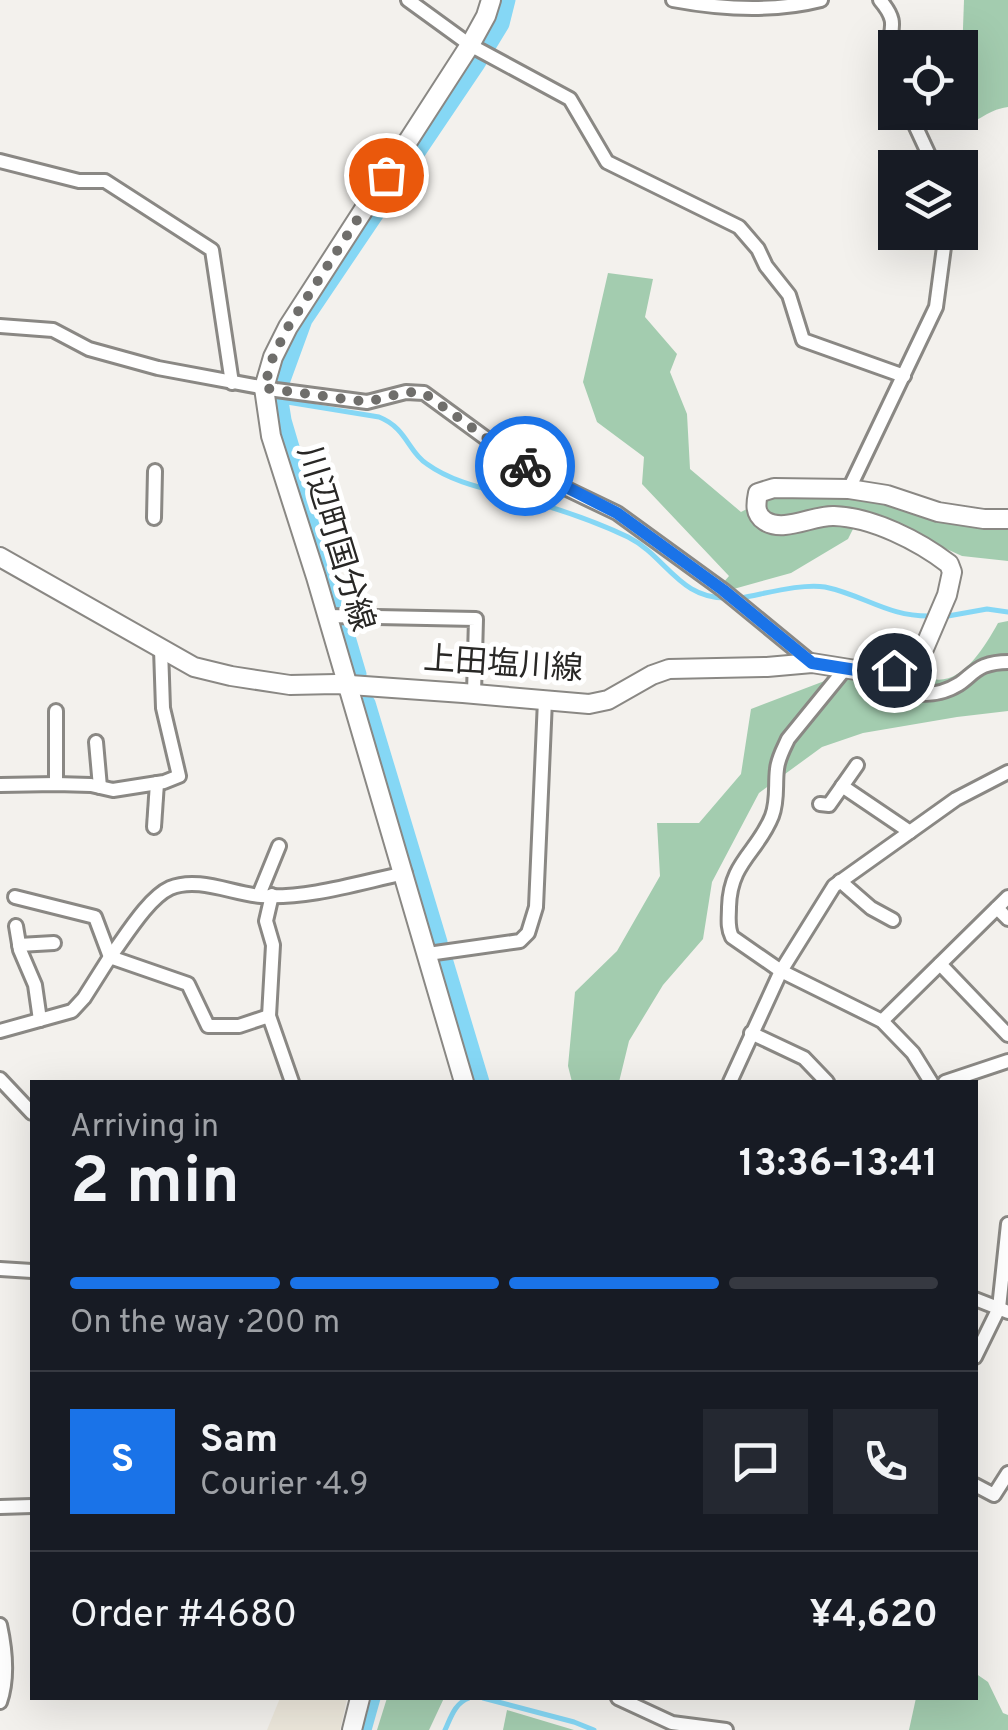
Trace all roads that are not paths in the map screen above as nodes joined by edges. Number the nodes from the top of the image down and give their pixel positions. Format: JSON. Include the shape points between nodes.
{"nodes":[{"id":1,"x":408,"y":0,"type":"edge"},
{"id":2,"x":491,"y":0,"type":"edge"},
{"id":3,"x":673,"y":0,"type":"edge"},
{"id":4,"x":822,"y":0,"type":"edge"},
{"id":5,"x":880,"y":0,"type":"edge"},
{"id":6,"x":892,"y":30,"type":"edge"},
{"id":7,"x":470,"y":46,"type":"junction"},
{"id":8,"x":0,"y":161,"type":"edge"},
{"id":9,"x":944,"y":250,"type":"edge"},
{"id":10,"x":0,"y":326,"type":"edge"},
{"id":11,"x":904,"y":376,"type":"junction"},
{"id":12,"x":232,"y":383,"type":"junction"},
{"id":13,"x":276,"y":390,"type":"junction"},
{"id":14,"x":155,"y":471,"type":"dead end"},
{"id":15,"x":849,"y":489,"type":"junction"},
{"id":16,"x":154,"y":518,"type":"dead end"},
{"id":17,"x":1008,"y":518,"type":"edge"},
{"id":18,"x":0,"y":558,"type":"edge"},
{"id":19,"x":327,"y":616,"type":"junction"},
{"id":20,"x":161,"y":649,"type":"junction"},
{"id":21,"x":1008,"y":662,"type":"edge"},
{"id":22,"x":812,"y":663,"type":"junction"},
{"id":23,"x":844,"y":668,"type":"junction"},
{"id":24,"x":894,"y":670,"type":"junction"},
{"id":25,"x":349,"y":686,"type":"junction"},
{"id":26,"x":474,"y":694,"type":"junction"},
{"id":27,"x":545,"y":700,"type":"junction"},
{"id":28,"x":56,"y":711,"type":"dead end"},
{"id":29,"x":96,"y":742,"type":"dead end"},
{"id":30,"x":858,"y":765,"type":"dead end"},
{"id":31,"x":1008,"y":772,"type":"edge"},
{"id":32,"x":157,"y":782,"type":"junction"},
{"id":33,"x":56,"y":784,"type":"junction"},
{"id":34,"x":0,"y":785,"type":"edge"},
{"id":35,"x":842,"y":786,"type":"junction"},
{"id":36,"x":100,"y":787,"type":"junction"},
{"id":37,"x":820,"y":804,"type":"dead end"},
{"id":38,"x":154,"y":827,"type":"dead end"},
{"id":39,"x":910,"y":832,"type":"junction"},
{"id":40,"x":279,"y":846,"type":"dead end"},
{"id":41,"x":405,"y":874,"type":"junction"},
{"id":42,"x":840,"y":882,"type":"junction"},
{"id":43,"x":266,"y":895,"type":"junction"},
{"id":44,"x":15,"y":897,"type":"dead end"},
{"id":45,"x":1008,"y":897,"type":"edge"},
{"id":46,"x":997,"y":908,"type":"junction"},
{"id":47,"x":1008,"y":919,"type":"edge"},
{"id":48,"x":893,"y":920,"type":"dead end"},
{"id":49,"x":16,"y":926,"type":"dead end"},
{"id":50,"x":54,"y":943,"type":"dead end"},
{"id":51,"x":19,"y":945,"type":"junction"},
{"id":52,"x":428,"y":954,"type":"junction"},
{"id":53,"x":110,"y":956,"type":"junction"},
{"id":54,"x":940,"y":964,"type":"junction"},
{"id":55,"x":780,"y":970,"type":"junction"},
{"id":56,"x":269,"y":1016,"type":"junction"},
{"id":57,"x":40,"y":1020,"type":"junction"},
{"id":58,"x":882,"y":1020,"type":"junction"},
{"id":59,"x":0,"y":1031,"type":"edge"},
{"id":60,"x":751,"y":1033,"type":"junction"},
{"id":61,"x":1008,"y":1035,"type":"edge"},
{"id":62,"x":1008,"y":1061,"type":"edge"},
{"id":63,"x":0,"y":1079,"type":"edge"},
{"id":64,"x":291,"y":1080,"type":"edge"},
{"id":65,"x":463,"y":1080,"type":"edge"},
{"id":66,"x":731,"y":1080,"type":"edge"},
{"id":67,"x":825,"y":1080,"type":"edge"},
{"id":68,"x":929,"y":1080,"type":"edge"},
{"id":69,"x":951,"y":1080,"type":"edge"},
{"id":70,"x":30,"y":1111,"type":"edge"},
{"id":71,"x":1008,"y":1224,"type":"edge"},
{"id":72,"x":0,"y":1269,"type":"edge"},
{"id":73,"x":30,"y":1271,"type":"edge"},
{"id":74,"x":978,"y":1301,"type":"edge"},
{"id":75,"x":1004,"y":1310,"type":"edge"},
{"id":76,"x":978,"y":1351,"type":"edge"},
{"id":77,"x":1008,"y":1473,"type":"edge"},
{"id":78,"x":978,"y":1487,"type":"edge"},
{"id":79,"x":30,"y":1506,"type":"edge"},
{"id":80,"x":0,"y":1507,"type":"edge"},
{"id":81,"x":0,"y":1625,"type":"edge"},
{"id":82,"x":2,"y":1641,"type":"edge"},
{"id":83,"x":360,"y":1700,"type":"edge"},
{"id":84,"x":622,"y":1700,"type":"edge"},
{"id":85,"x":0,"y":1702,"type":"edge"},
{"id":86,"x":352,"y":1730,"type":"edge"},
{"id":87,"x":726,"y":1730,"type":"edge"}],
"edges":[{"from":1,"to":7,"type":"street"},
{"from":2,"to":7,"type":"main road","name":"川辺町国分線"},
{"from":3,"to":4,"type":"street","via":[[780,8]]},
{"from":5,"to":6,"type":"street","via":[[890,11]]},
{"from":7,"to":11,"type":"street","via":[[570,99],[607,162],[739,227],[790,296],[803,340]]},
{"from":7,"to":13,"type":"main road","name":"川辺町国分線","via":[[288,327],[273,357]]},
{"from":8,"to":12,"type":"street","via":[[105,182],[212,250]]},
{"from":9,"to":11,"type":"street","via":[[936,307]]},
{"from":10,"to":12,"type":"street","via":[[52,330],[89,349]]},
{"from":11,"to":15,"type":"street"},
{"from":12,"to":13,"type":"street"},
{"from":13,"to":19,"type":"main road","name":"川辺町国分線","via":[[270,436]]},
{"from":13,"to":22,"type":"street","via":[[367,402],[424,393],[521,464],[617,513]]},
{"from":14,"to":16,"type":"street"},
{"from":15,"to":17,"type":"main road","via":[[938,512]]},
{"from":15,"to":24,"type":"main road","via":[[774,488],[758,493],[756,506],[772,524],[858,518],[948,564],[948,595],[923,651]]},
{"from":18,"to":20,"type":"main road","name":"上田塩川線"},
{"from":19,"to":25,"type":"main road","name":"川辺町国分線"},
{"from":19,"to":26,"type":"street","via":[[476,619]]},
{"from":20,"to":25,"type":"main road","name":"上田塩川線","via":[[231,676]]},
{"from":20,"to":32,"type":"street","via":[[163,708],[179,776]]},
{"from":21,"to":24,"type":"street","via":[[922,694],[902,688]]},
{"from":22,"to":23,"type":"main road","name":"上田塩川線"},
{"from":22,"to":27,"type":"main road","name":"上田塩川線","via":[[670,669],[608,700]]},
{"from":23,"to":24,"type":"main road","name":"上田塩川線"},
{"from":23,"to":55,"type":"street","via":[[788,739],[777,766],[773,814],[729,895],[732,938]]},
{"from":25,"to":26,"type":"main road","name":"上田塩川線"},
{"from":25,"to":41,"type":"main road","name":"川辺町国分線"},
{"from":26,"to":27,"type":"main road","name":"上田塩川線"},
{"from":27,"to":52,"type":"street","via":[[536,907],[528,933],[520,941]]},
{"from":28,"to":33,"type":"street"},
{"from":29,"to":36,"type":"street"},
{"from":30,"to":35,"type":"street"},
{"from":31,"to":39,"type":"street"},
{"from":32,"to":36,"type":"street"},
{"from":32,"to":38,"type":"street"},
{"from":33,"to":34,"type":"street"},
{"from":33,"to":36,"type":"street"},
{"from":35,"to":37,"type":"street","via":[[829,805]]},
{"from":35,"to":39,"type":"street"},
{"from":39,"to":42,"type":"street"},
{"from":40,"to":43,"type":"street"},
{"from":41,"to":43,"type":"street"},
{"from":41,"to":52,"type":"main road","name":"川辺町国分線"},
{"from":42,"to":48,"type":"street"},
{"from":42,"to":55,"type":"street"},
{"from":43,"to":53,"type":"street","via":[[174,886],[158,895]]},
{"from":43,"to":56,"type":"street","via":[[273,945]]},
{"from":44,"to":53,"type":"street","via":[[96,918]]},
{"from":45,"to":46,"type":"street"},
{"from":46,"to":47,"type":"street"},
{"from":46,"to":54,"type":"street"},
{"from":49,"to":51,"type":"street"},
{"from":50,"to":51,"type":"street"},
{"from":51,"to":57,"type":"street"},
{"from":52,"to":65,"type":"main road","name":"川辺町国分線"},
{"from":53,"to":56,"type":"street","via":[[188,984],[208,1026],[239,1026]]},
{"from":53,"to":57,"type":"street","via":[[72,1011]]},
{"from":54,"to":58,"type":"street"},
{"from":54,"to":61,"type":"street"},
{"from":55,"to":58,"type":"street"},
{"from":55,"to":60,"type":"street"},
{"from":56,"to":64,"type":"street"},
{"from":57,"to":59,"type":"street"},
{"from":58,"to":68,"type":"street"},
{"from":60,"to":66,"type":"street"},
{"from":60,"to":67,"type":"street","via":[[804,1058]]},
{"from":62,"to":69,"type":"street"},
{"from":63,"to":70,"type":"street"},
{"from":71,"to":75,"type":"street"},
{"from":72,"to":73,"type":"street"},
{"from":74,"to":75,"type":"street"},
{"from":75,"to":76,"type":"street"},
{"from":77,"to":78,"type":"street","via":[[994,1495]]},
{"from":79,"to":80,"type":"street"},
{"from":81,"to":82,"type":"street"},
{"from":82,"to":85,"type":"street"},
{"from":83,"to":86,"type":"main road"},
{"from":84,"to":87,"type":"street","via":[[672,1723]]}]}
